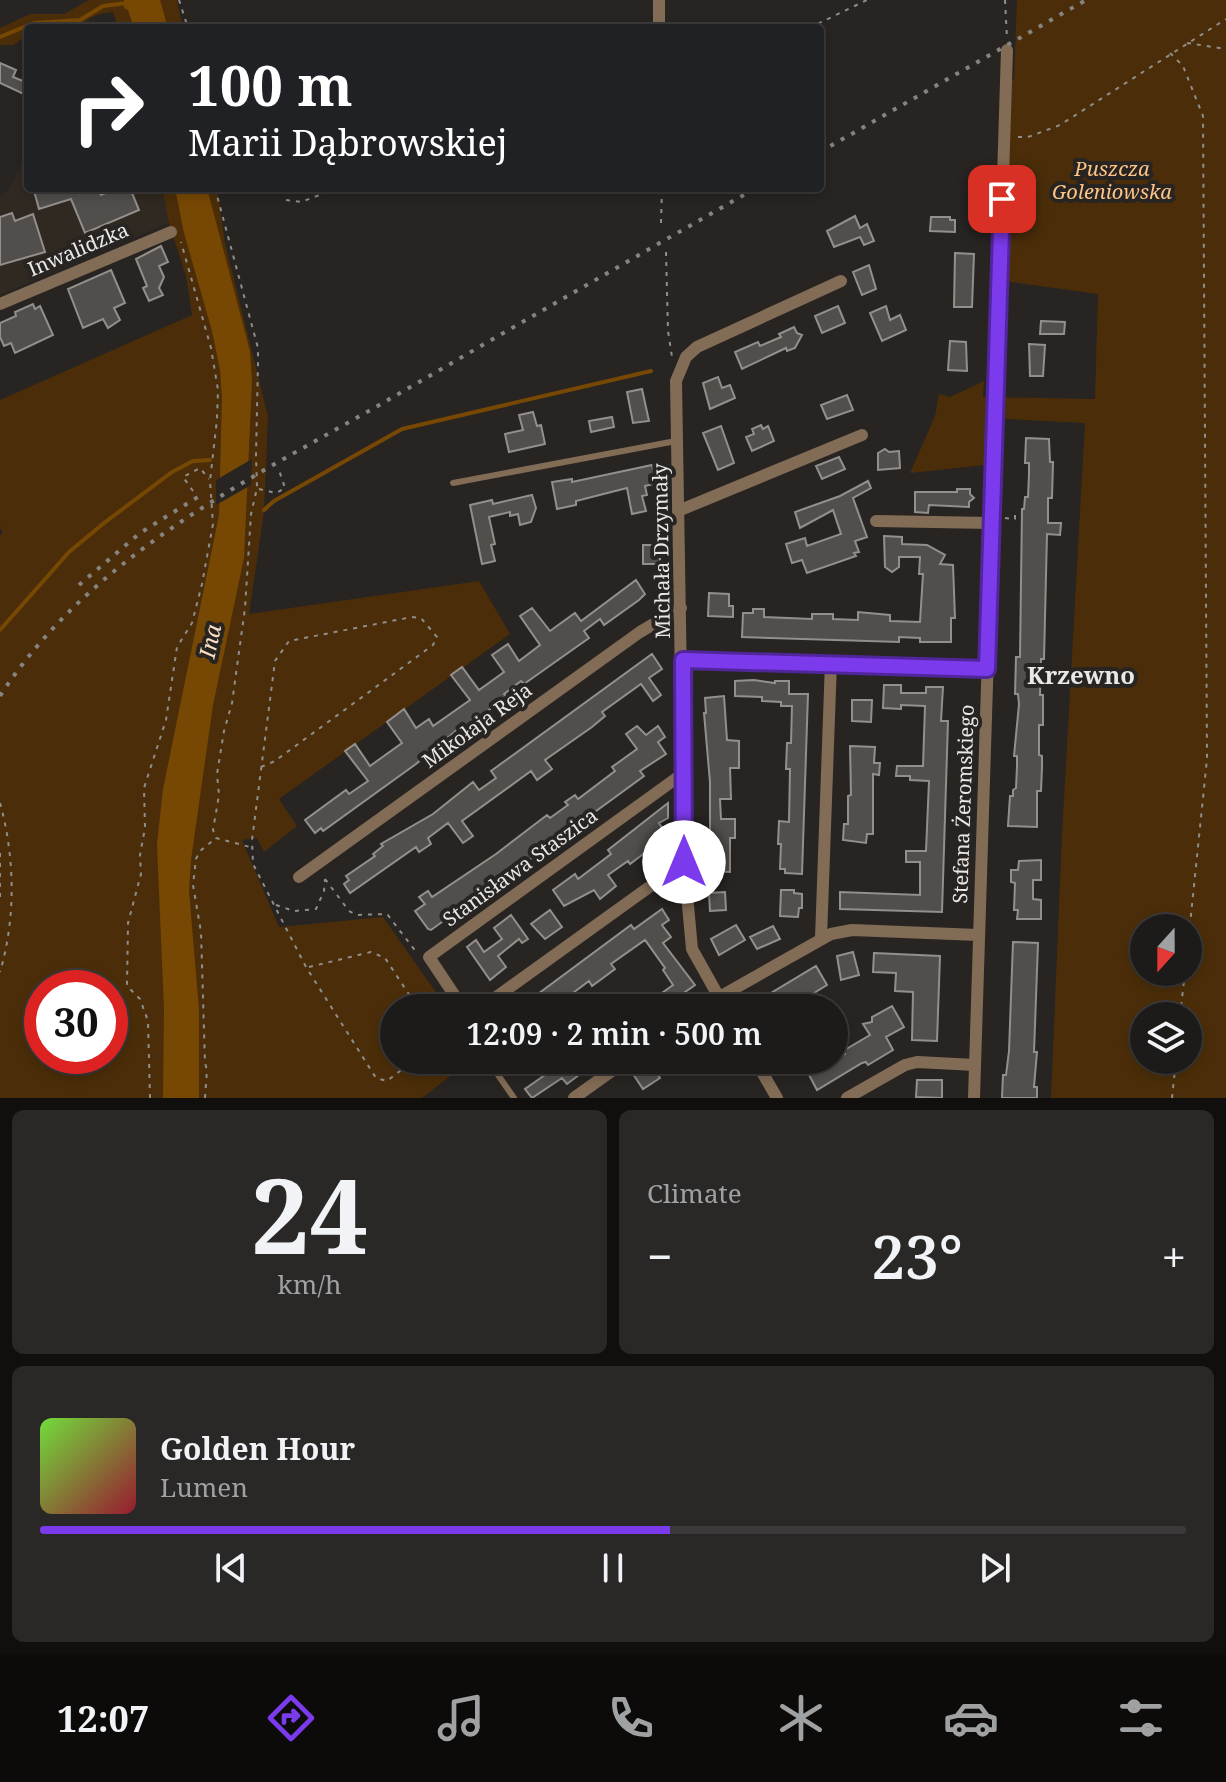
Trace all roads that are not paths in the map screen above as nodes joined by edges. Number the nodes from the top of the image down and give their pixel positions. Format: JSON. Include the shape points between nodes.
{"nodes":[{"id":1,"x":659,"y":0,"type":"edge"},
{"id":2,"x":659,"y":24,"type":"edge"},
{"id":3,"x":1007,"y":50,"type":"road end"},
{"id":4,"x":171,"y":232,"type":"road end"},
{"id":5,"x":841,"y":281,"type":"dead end"},
{"id":6,"x":0,"y":304,"type":"edge"},
{"id":7,"x":862,"y":435,"type":"dead end"},
{"id":8,"x":679,"y":440,"type":"junction"},
{"id":9,"x":453,"y":483,"type":"dead end"},
{"id":10,"x":678,"y":511,"type":"junction"},
{"id":11,"x":876,"y":521,"type":"dead end"},
{"id":12,"x":992,"y":523,"type":"junction"},
{"id":13,"x":681,"y":608,"type":"junction"},
{"id":14,"x":683,"y":660,"type":"junction"},
{"id":15,"x":831,"y":662,"type":"junction"},
{"id":16,"x":987,"y":669,"type":"junction"},
{"id":17,"x":685,"y":772,"type":"junction"},
{"id":18,"x":684,"y":862,"type":"junction"},
{"id":19,"x":299,"y":877,"type":"dead end"},
{"id":20,"x":978,"y":935,"type":"junction"},
{"id":21,"x":821,"y":938,"type":"junction"},
{"id":22,"x":454,"y":994,"type":"edge"},
{"id":23,"x":500,"y":994,"type":"edge"},
{"id":24,"x":717,"y":994,"type":"edge"},
{"id":25,"x":736,"y":994,"type":"edge"},
{"id":26,"x":975,"y":1065,"type":"junction"},
{"id":27,"x":607,"y":1074,"type":"edge"},
{"id":28,"x":763,"y":1074,"type":"edge"},
{"id":29,"x":498,"y":1075,"type":"dead end"},
{"id":30,"x":514,"y":1098,"type":"edge"},
{"id":31,"x":574,"y":1098,"type":"edge"},
{"id":32,"x":777,"y":1098,"type":"edge"},
{"id":33,"x":847,"y":1098,"type":"edge"},
{"id":34,"x":974,"y":1098,"type":"edge"}],
"edges":[{"from":1,"to":2,"type":"street"},
{"from":3,"to":12,"type":"street","name":"Stefana Żeromskiego"},
{"from":4,"to":6,"type":"street","name":"Inwalidzka"},
{"from":5,"to":8,"type":"street","name":"Michała Drzymały","via":[[697,347],[686,357],[678,373]]},
{"from":7,"to":10,"type":"street"},
{"from":8,"to":9,"type":"lane"},
{"from":8,"to":10,"type":"street","name":"Michała Drzymały"},
{"from":10,"to":13,"type":"street","name":"Michała Drzymały"},
{"from":11,"to":12,"type":"street"},
{"from":12,"to":16,"type":"street","name":"Stefana Żeromskiego"},
{"from":13,"to":14,"type":"street","name":"Michała Drzymały"},
{"from":13,"to":19,"type":"street","name":"Mikołaja Reja"},
{"from":14,"to":15,"type":"street"},
{"from":14,"to":17,"type":"street","name":"Michała Drzymały"},
{"from":15,"to":16,"type":"street"},
{"from":15,"to":21,"type":"street"},
{"from":16,"to":20,"type":"street","name":"Stefana Żeromskiego"},
{"from":17,"to":18,"type":"street","name":"Michała Drzymały"},
{"from":17,"to":22,"type":"street","name":"Stanisława Staszica","via":[[429,957]]},
{"from":18,"to":23,"type":"street"},
{"from":18,"to":24,"type":"street","name":"Michała Drzymały","via":[[692,949]]},
{"from":20,"to":21,"type":"street","via":[[852,930]]},
{"from":20,"to":26,"type":"street","name":"Stefana Żeromskiego"},
{"from":21,"to":25,"type":"street"},
{"from":26,"to":33,"type":"street","via":[[905,1065]]},
{"from":26,"to":34,"type":"street","name":"Stefana Żeromskiego"},
{"from":27,"to":31,"type":"street"},
{"from":28,"to":32,"type":"street"},
{"from":29,"to":30,"type":"lane"}]}
